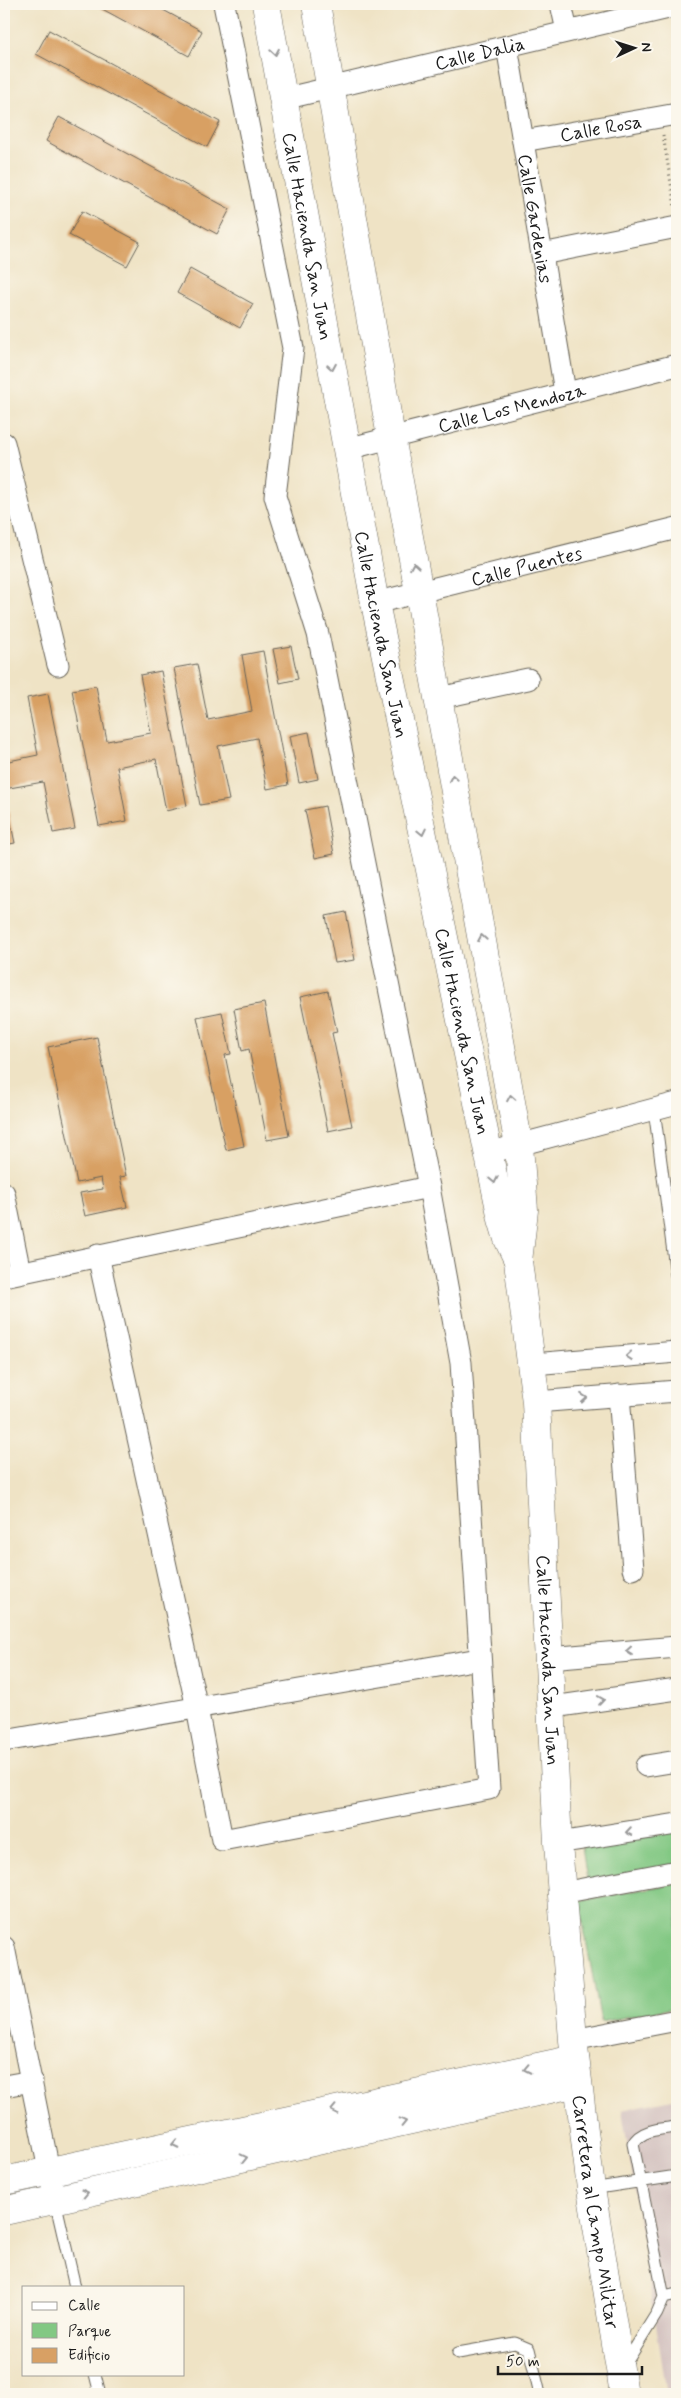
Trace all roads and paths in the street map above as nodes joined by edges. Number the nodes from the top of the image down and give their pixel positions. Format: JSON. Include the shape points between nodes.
{"nodes":[{"id":1,"x":224,"y":4,"type":"edge"},
{"id":2,"x":266,"y":4,"type":"edge"},
{"id":3,"x":316,"y":4,"type":"edge"},
{"id":4,"x":561,"y":4,"type":"edge"},
{"id":5,"x":677,"y":6,"type":"edge"},
{"id":6,"x":567,"y":32,"type":"junction"},
{"id":7,"x":507,"y":46,"type":"junction"},
{"id":8,"x":331,"y":88,"type":"junction"},
{"id":9,"x":283,"y":98,"type":"junction"},
{"id":10,"x":669,"y":115,"type":"edge"},
{"id":11,"x":523,"y":141,"type":"junction"},
{"id":12,"x":676,"y":219,"type":"edge"},
{"id":13,"x":542,"y":254,"type":"junction"},
{"id":14,"x":677,"y":365,"type":"edge"},
{"id":15,"x":564,"y":392,"type":"junction"},
{"id":16,"x":391,"y":437,"type":"junction"},
{"id":17,"x":4,"y":443,"type":"edge"},
{"id":18,"x":347,"y":449,"type":"junction"},
{"id":19,"x":677,"y":528,"type":"edge"},
{"id":20,"x":419,"y":592,"type":"junction"},
{"id":21,"x":375,"y":603,"type":"junction"},
{"id":22,"x":58,"y":665,"type":"dead end"},
{"id":23,"x":528,"y":680,"type":"dead end"},
{"id":24,"x":439,"y":698,"type":"junction"},
{"id":25,"x":677,"y":1103,"type":"edge"},
{"id":26,"x":654,"y":1109,"type":"junction"},
{"id":27,"x":519,"y":1146,"type":"junction"},
{"id":28,"x":488,"y":1153,"type":"junction"},
{"id":29,"x":429,"y":1187,"type":"junction"},
{"id":30,"x":4,"y":1193,"type":"edge"},
{"id":31,"x":98,"y":1255,"type":"junction"},
{"id":32,"x":518,"y":1261,"type":"junction"},
{"id":33,"x":12,"y":1274,"type":"edge"},
{"id":34,"x":676,"y":1275,"type":"dead end"},
{"id":35,"x":677,"y":1352,"type":"edge"},
{"id":36,"x":533,"y":1364,"type":"junction"},
{"id":37,"x":677,"y":1390,"type":"edge"},
{"id":38,"x":619,"y":1395,"type":"junction"},
{"id":39,"x":536,"y":1402,"type":"junction"},
{"id":40,"x":633,"y":1569,"type":"dead end"},
{"id":41,"x":677,"y":1647,"type":"edge"},
{"id":42,"x":549,"y":1658,"type":"junction"},
{"id":43,"x":479,"y":1659,"type":"junction"},
{"id":44,"x":677,"y":1689,"type":"edge"},
{"id":45,"x":553,"y":1707,"type":"junction"},
{"id":46,"x":197,"y":1708,"type":"junction"},
{"id":47,"x":4,"y":1741,"type":"edge"},
{"id":48,"x":677,"y":1761,"type":"edge"},
{"id":49,"x":646,"y":1766,"type":"dead end"},
{"id":50,"x":677,"y":1824,"type":"edge"},
{"id":51,"x":558,"y":1843,"type":"junction"},
{"id":52,"x":677,"y":1871,"type":"edge"},
{"id":53,"x":562,"y":1893,"type":"junction"},
{"id":54,"x":4,"y":1948,"type":"edge"},
{"id":55,"x":677,"y":2020,"type":"edge"},
{"id":56,"x":575,"y":2061,"type":"junction"},
{"id":57,"x":32,"y":2081,"type":"junction"},
{"id":58,"x":4,"y":2086,"type":"edge"},
{"id":59,"x":677,"y":2127,"type":"edge"},
{"id":60,"x":49,"y":2171,"type":"junction"},
{"id":61,"x":677,"y":2176,"type":"edge"},
{"id":62,"x":4,"y":2181,"type":"edge"},
{"id":63,"x":640,"y":2182,"type":"junction"},
{"id":64,"x":591,"y":2189,"type":"junction"},
{"id":65,"x":56,"y":2200,"type":"junction"},
{"id":66,"x":4,"y":2211,"type":"edge"},
{"id":67,"x":75,"y":2286,"type":"edge"},
{"id":68,"x":677,"y":2294,"type":"edge"},
{"id":69,"x":664,"y":2297,"type":"junction"},
{"id":70,"x":458,"y":2353,"type":"dead end"},
{"id":71,"x":96,"y":2376,"type":"edge"},
{"id":72,"x":622,"y":2383,"type":"edge"},
{"id":73,"x":100,"y":2394,"type":"edge"},
{"id":74,"x":540,"y":2394,"type":"edge"}],
"edges":[{"from":1,"to":29,"type":"street","via":[[293,348],[275,496],[318,634]]},
{"from":2,"to":9,"type":"main road","name":"Calle Hacienda San Juan","one_way":true},
{"from":3,"to":8,"type":"main road","name":"Calle Hacienda San Juan"},
{"from":4,"to":6,"type":"street"},
{"from":5,"to":6,"type":"street","name":"Calle Dalia"},
{"from":6,"to":7,"type":"street","name":"Calle Dalia"},
{"from":7,"to":8,"type":"street","name":"Calle Dalia"},
{"from":7,"to":11,"type":"street","name":"Calle Gardenias"},
{"from":8,"to":9,"type":"street","name":"Calle Dalia"},
{"from":8,"to":16,"type":"main road","name":"Calle Hacienda San Juan"},
{"from":9,"to":18,"type":"main road","name":"Calle Hacienda San Juan","one_way":true},
{"from":10,"to":11,"type":"street","name":"Calle Rosa"},
{"from":10,"to":12,"type":"path"},
{"from":11,"to":13,"type":"street","name":"Calle Gardenias"},
{"from":12,"to":13,"type":"street"},
{"from":13,"to":15,"type":"street","name":"Calle Gardenias"},
{"from":14,"to":15,"type":"street","name":"Calle Los Mendoza"},
{"from":15,"to":16,"type":"street","name":"Calle Los Mendoza"},
{"from":16,"to":18,"type":"street","name":"Calle Los Mendoza"},
{"from":20,"to":16,"type":"main road","name":"Calle Hacienda San Juan","one_way":true},
{"from":17,"to":22,"type":"street"},
{"from":18,"to":21,"type":"main road","name":"Calle Hacienda San Juan"},
{"from":19,"to":20,"type":"street","name":"Calle Puentes"},
{"from":20,"to":21,"type":"street","name":"Calle Puentes"},
{"from":20,"to":24,"type":"main road","name":"Calle Hacienda San Juan"},
{"from":21,"to":28,"type":"main road","name":"Calle Hacienda San Juan","one_way":true},
{"from":23,"to":24,"type":"street"},
{"from":27,"to":24,"type":"main road","name":"Calle Hacienda San Juan","one_way":true},
{"from":25,"to":26,"type":"street"},
{"from":26,"to":27,"type":"street"},
{"from":26,"to":34,"type":"lane"},
{"from":27,"to":28,"type":"street"},
{"from":27,"to":32,"type":"main road","name":"Calle Hacienda San Juan","via":[[524,1210]]},
{"from":28,"to":32,"type":"main road","name":"Calle Hacienda San Juan","one_way":true,"via":[[506,1232]]},
{"from":29,"to":31,"type":"street"},
{"from":29,"to":43,"type":"street","via":[[461,1363]]},
{"from":30,"to":33,"type":"street"},
{"from":31,"to":33,"type":"street"},
{"from":31,"to":46,"type":"street"},
{"from":32,"to":36,"type":"main road","name":"Calle Hacienda San Juan"},
{"from":35,"to":36,"type":"street","one_way":true},
{"from":36,"to":39,"type":"main road","name":"Calle Hacienda San Juan"},
{"from":37,"to":38,"type":"street"},
{"from":39,"to":38,"type":"street","one_way":true},
{"from":38,"to":40,"type":"street"},
{"from":39,"to":42,"type":"main road","name":"Calle Hacienda San Juan"},
{"from":41,"to":42,"type":"street","one_way":true},
{"from":42,"to":45,"type":"main road","name":"Calle Hacienda San Juan"},
{"from":43,"to":46,"type":"street"},
{"from":43,"to":46,"type":"street","via":[[489,1789],[222,1840]]},
{"from":45,"to":44,"type":"street","one_way":true},
{"from":45,"to":51,"type":"main road","name":"Calle Hacienda San Juan"},
{"from":46,"to":47,"type":"street"},
{"from":48,"to":49,"type":"street"},
{"from":50,"to":51,"type":"street","one_way":true},
{"from":51,"to":53,"type":"main road","name":"Calle Hacienda San Juan"},
{"from":52,"to":53,"type":"street"},
{"from":53,"to":56,"type":"main road","name":"Calle Hacienda San Juan"},
{"from":54,"to":57,"type":"street"},
{"from":55,"to":56,"type":"street"},
{"from":56,"to":60,"type":"main road","one_way":true},
{"from":56,"to":64,"type":"main road","name":"Carretera al Campo Militar"},
{"from":65,"to":56,"type":"main road","one_way":true},
{"from":57,"to":58,"type":"street"},
{"from":57,"to":60,"type":"street"},
{"from":59,"to":63,"type":"lane","via":[[646,2132],[637,2137],[633,2144]]},
{"from":60,"to":62,"type":"main road"},
{"from":60,"to":65,"type":"street"},
{"from":61,"to":63,"type":"lane"},
{"from":63,"to":64,"type":"lane"},
{"from":63,"to":69,"type":"lane"},
{"from":64,"to":72,"type":"main road","name":"Carretera al Campo Militar"},
{"from":65,"to":66,"type":"main road"},
{"from":65,"to":67,"type":"lane"},
{"from":68,"to":69,"type":"lane"},
{"from":69,"to":72,"type":"lane"},
{"from":70,"to":74,"type":"lane","via":[[515,2343],[524,2345],[529,2350]]},
{"from":71,"to":73,"type":"lane"}]}
